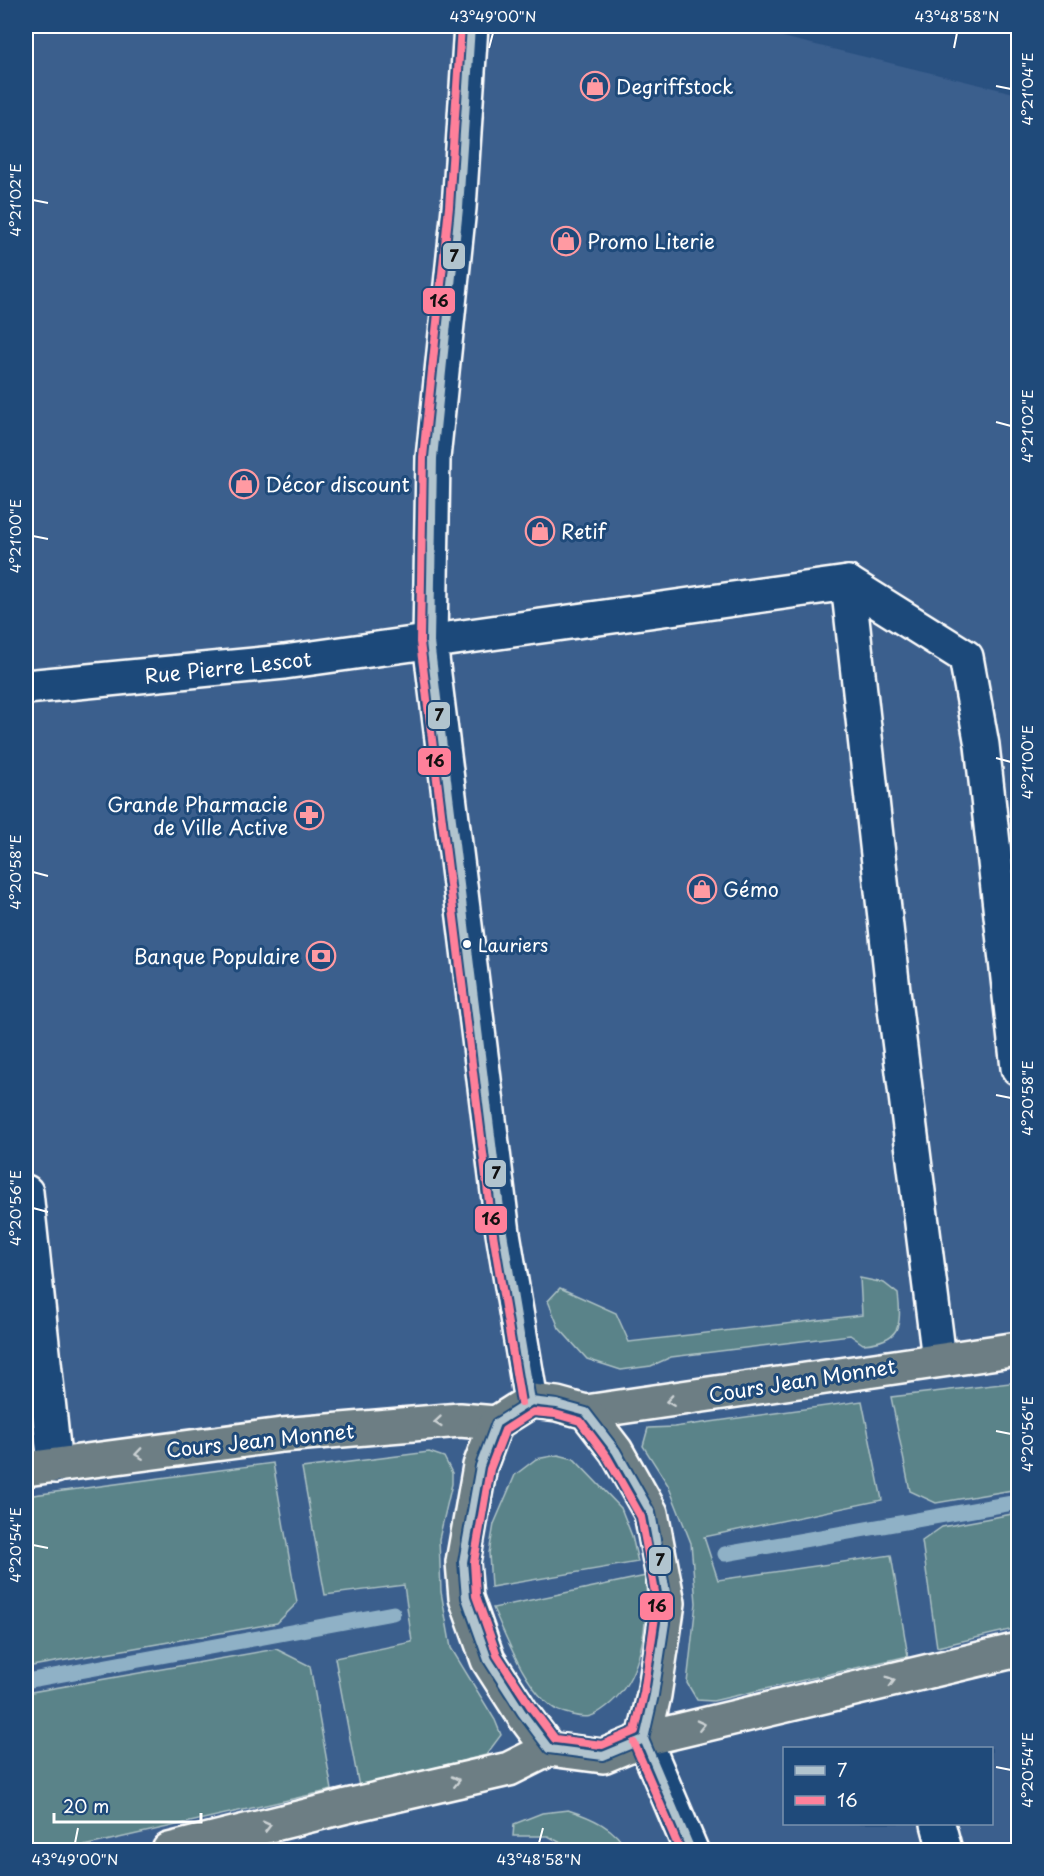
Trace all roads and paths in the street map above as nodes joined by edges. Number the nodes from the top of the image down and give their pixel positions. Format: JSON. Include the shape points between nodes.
{"nodes":[{"id":1,"x":471,"y":26,"type":"edge"},
{"id":2,"x":848,"y":583,"type":"junction"},
{"id":3,"x":429,"y":642,"type":"junction"},
{"id":4,"x":26,"y":687,"type":"edge"},
{"id":5,"x":1018,"y":1068,"type":"edge"},
{"id":6,"x":26,"y":1192,"type":"edge"},
{"id":7,"x":1018,"y":1349,"type":"edge"},
{"id":8,"x":939,"y":1359,"type":"junction"},
{"id":9,"x":531,"y":1401,"type":"junction"},
{"id":10,"x":586,"y":1412,"type":"junction"},
{"id":11,"x":496,"y":1423,"type":"junction"},
{"id":12,"x":40,"y":1468,"type":"edge"},
{"id":13,"x":1018,"y":1650,"type":"edge"},
{"id":14,"x":644,"y":1738,"type":"junction"},
{"id":15,"x":549,"y":1749,"type":"junction"},
{"id":16,"x":938,"y":1825,"type":"edge"},
{"id":17,"x":169,"y":1851,"type":"edge"},
{"id":18,"x":691,"y":1851,"type":"edge"},
{"id":19,"x":945,"y":1851,"type":"edge"}],
"edges":[{"from":1,"to":3,"type":"street","via":[[459,208],[433,458]]},
{"from":2,"to":3,"type":"street","name":"Rue Pierre Lescot"},
{"from":2,"to":5,"type":"street","via":[[966,657],[982,745]]},
{"from":2,"to":8,"type":"street"},
{"from":3,"to":4,"type":"street","name":"Rue Pierre Lescot","via":[[284,662]]},
{"from":3,"to":9,"type":"street","via":[[503,1233]]},
{"from":6,"to":12,"type":"street"},
{"from":7,"to":8,"type":"main road","name":"Cours Jean Monnet"},
{"from":8,"to":10,"type":"main road","name":"Cours Jean Monnet","one_way":true},
{"from":9,"to":10,"type":"main road"},
{"from":9,"to":11,"type":"main road"},
{"from":10,"to":14,"type":"main road","via":[[615,1451],[651,1513],[668,1603]]},
{"from":11,"to":12,"type":"main road","name":"Cours Jean Monnet","one_way":true,"via":[[460,1419],[282,1435]]},
{"from":11,"to":15,"type":"main road","via":[[480,1466],[468,1527],[463,1562],[466,1598],[488,1660]]},
{"from":14,"to":13,"type":"main road","one_way":true},
{"from":14,"to":15,"type":"main road","via":[[603,1756]]},
{"from":14,"to":18,"type":"street"},
{"from":17,"to":15,"type":"main road","one_way":true,"via":[[509,1769]]},
{"from":16,"to":19,"type":"street"}]}
